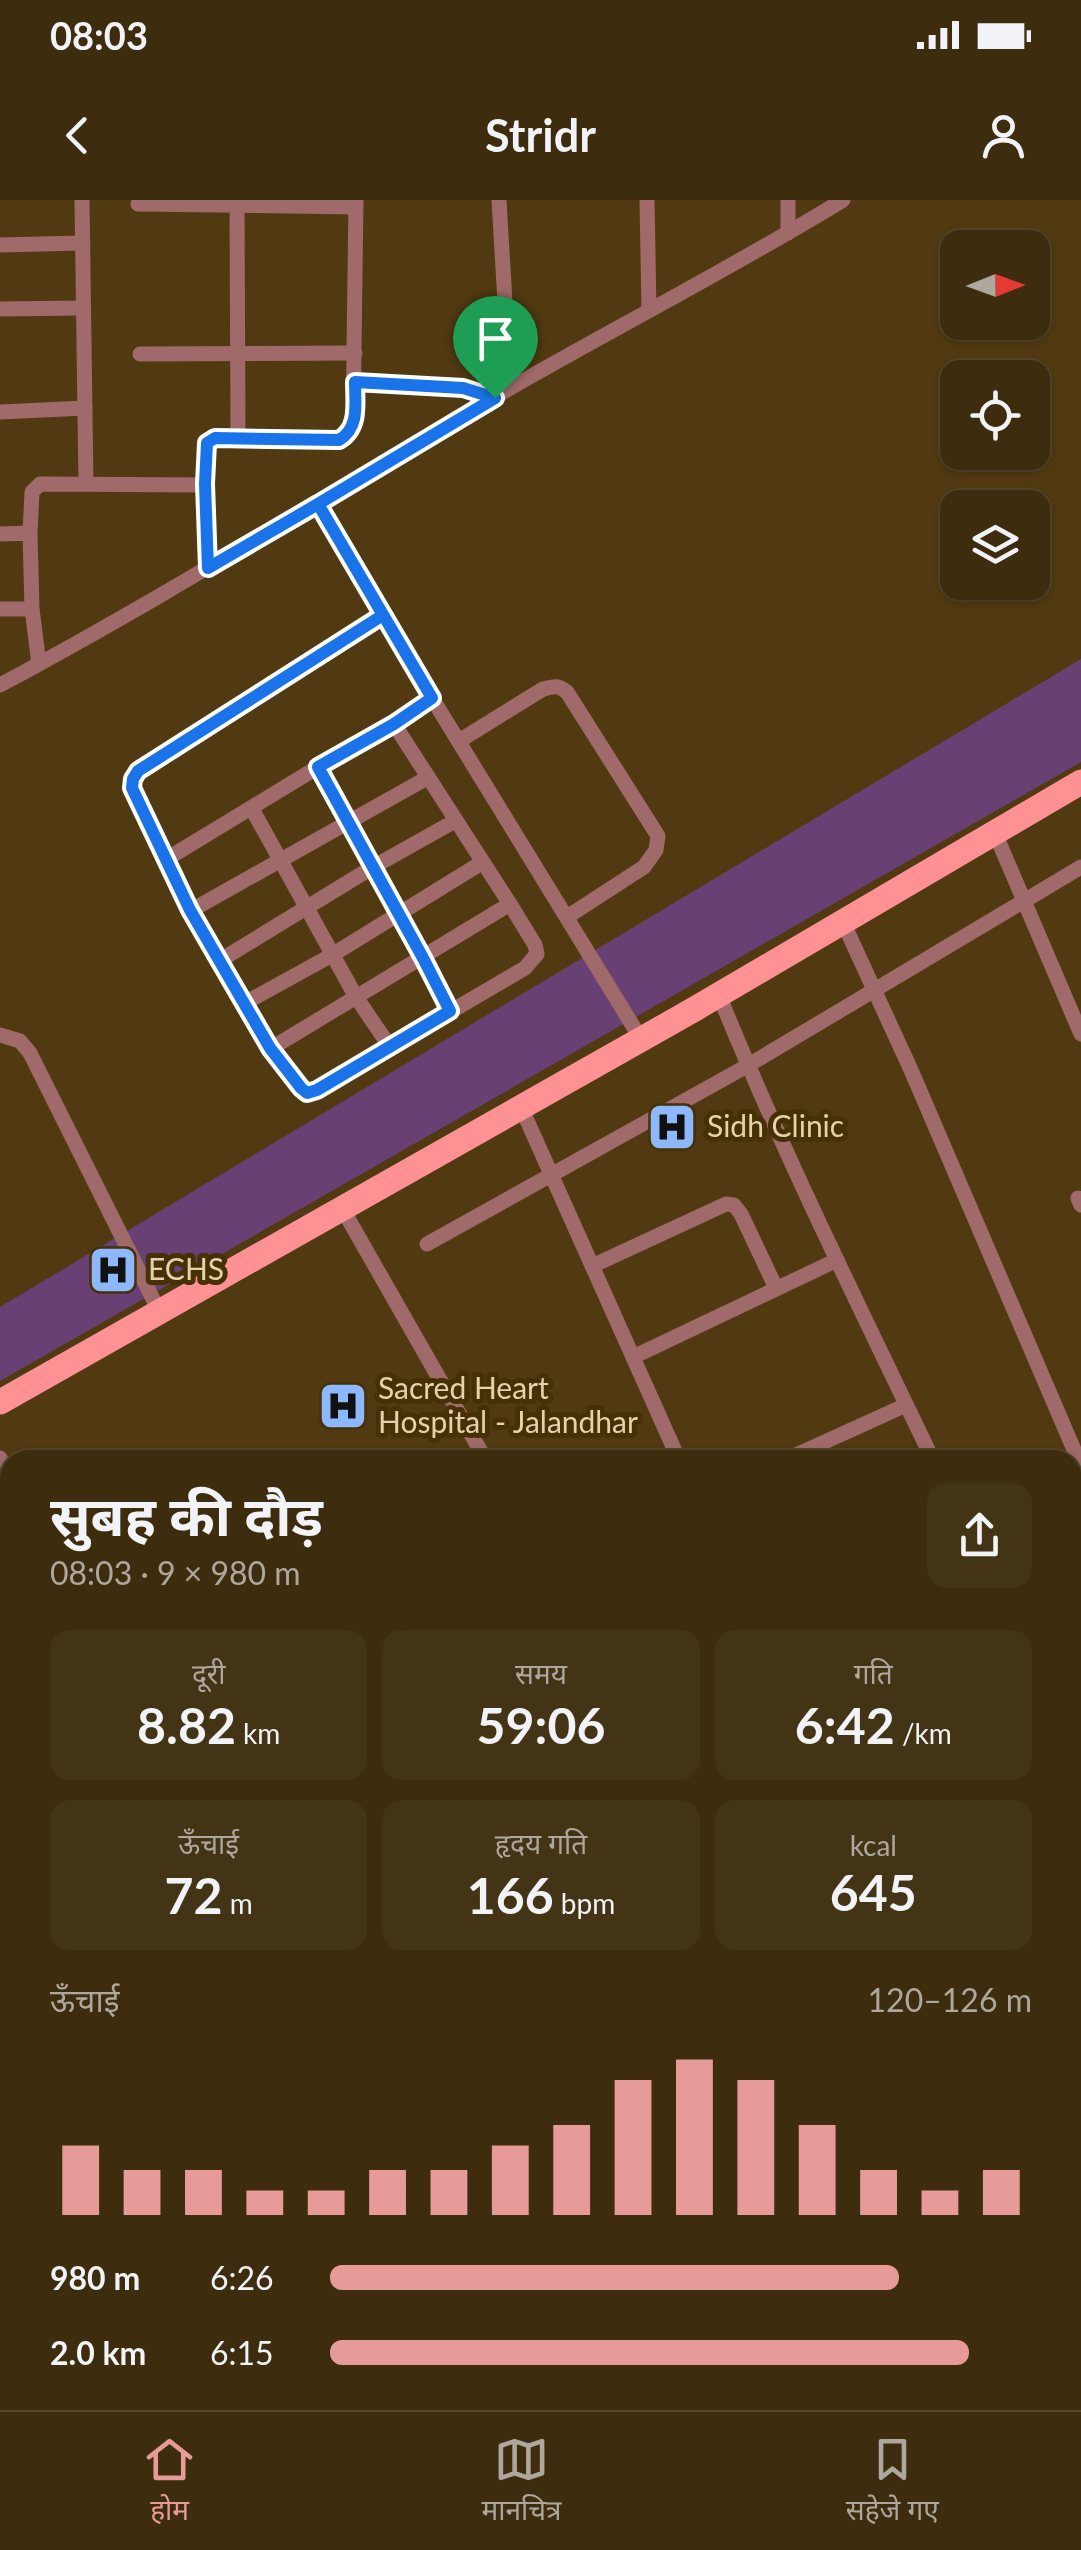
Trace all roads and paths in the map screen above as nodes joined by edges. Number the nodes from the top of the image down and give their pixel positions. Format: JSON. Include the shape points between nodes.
{"nodes":[{"id":1,"x":82,"y":200,"type":"edge"},
{"id":2,"x":499,"y":200,"type":"edge"},
{"id":3,"x":647,"y":200,"type":"edge"},
{"id":4,"x":788,"y":200,"type":"edge"},
{"id":5,"x":843,"y":200,"type":"edge"},
{"id":6,"x":237,"y":203,"type":"edge"},
{"id":7,"x":356,"y":203,"type":"edge"},
{"id":8,"x":138,"y":204,"type":"dead end"},
{"id":9,"x":788,"y":233,"type":"junction"},
{"id":10,"x":83,"y":243,"type":"junction"},
{"id":11,"x":0,"y":246,"type":"edge"},
{"id":12,"x":84,"y":308,"type":"junction"},
{"id":13,"x":0,"y":309,"type":"edge"},
{"id":14,"x":649,"y":310,"type":"junction"},
{"id":15,"x":355,"y":352,"type":"junction"},
{"id":16,"x":238,"y":353,"type":"junction"},
{"id":17,"x":140,"y":354,"type":"dead end"},
{"id":18,"x":355,"y":382,"type":"junction"},
{"id":19,"x":510,"y":388,"type":"junction"},
{"id":20,"x":495,"y":398,"type":"junction"},
{"id":21,"x":85,"y":408,"type":"junction"},
{"id":22,"x":0,"y":412,"type":"edge"},
{"id":23,"x":238,"y":437,"type":"junction"},
{"id":24,"x":86,"y":484,"type":"junction"},
{"id":25,"x":205,"y":484,"type":"junction"},
{"id":26,"x":318,"y":504,"type":"junction"},
{"id":27,"x":30,"y":533,"type":"junction"},
{"id":28,"x":0,"y":534,"type":"edge"},
{"id":29,"x":208,"y":568,"type":"junction"},
{"id":30,"x":0,"y":609,"type":"edge"},
{"id":31,"x":32,"y":609,"type":"junction"},
{"id":32,"x":383,"y":615,"type":"junction"},
{"id":33,"x":38,"y":664,"type":"junction"},
{"id":34,"x":0,"y":685,"type":"edge"},
{"id":35,"x":432,"y":698,"type":"junction"},
{"id":36,"x":394,"y":724,"type":"junction"},
{"id":37,"x":459,"y":741,"type":"junction"},
{"id":38,"x":318,"y":767,"type":"junction"},
{"id":39,"x":427,"y":778,"type":"junction"},
{"id":40,"x":1081,"y":782,"type":"edge"},
{"id":41,"x":252,"y":809,"type":"junction"},
{"id":42,"x":347,"y":821,"type":"junction"},
{"id":43,"x":455,"y":821,"type":"junction"},
{"id":44,"x":995,"y":833,"type":"junction"},
{"id":45,"x":164,"y":860,"type":"junction"},
{"id":46,"x":280,"y":861,"type":"junction"},
{"id":47,"x":483,"y":862,"type":"junction"},
{"id":48,"x":372,"y":867,"type":"junction"},
{"id":49,"x":1081,"y":867,"type":"edge"},
{"id":50,"x":1022,"y":902,"type":"junction"},
{"id":51,"x":510,"y":904,"type":"junction"},
{"id":52,"x":306,"y":908,"type":"junction"},
{"id":53,"x":190,"y":910,"type":"junction"},
{"id":54,"x":398,"y":914,"type":"junction"},
{"id":55,"x":568,"y":917,"type":"junction"},
{"id":56,"x":843,"y":922,"type":"junction"},
{"id":57,"x":332,"y":955,"type":"junction"},
{"id":58,"x":423,"y":958,"type":"junction"},
{"id":59,"x":219,"y":961,"type":"junction"},
{"id":60,"x":874,"y":989,"type":"junction"},
{"id":61,"x":719,"y":995,"type":"junction"},
{"id":62,"x":356,"y":998,"type":"junction"},
{"id":63,"x":246,"y":1003,"type":"junction"},
{"id":64,"x":450,"y":1011,"type":"junction"},
{"id":65,"x":1081,"y":1034,"type":"edge"},
{"id":66,"x":0,"y":1035,"type":"edge"},
{"id":67,"x":642,"y":1039,"type":"junction"},
{"id":68,"x":390,"y":1047,"type":"junction"},
{"id":69,"x":270,"y":1048,"type":"junction"},
{"id":70,"x":748,"y":1066,"type":"junction"},
{"id":71,"x":522,"y":1106,"type":"junction"},
{"id":72,"x":552,"y":1176,"type":"junction"},
{"id":73,"x":342,"y":1208,"type":"junction"},
{"id":74,"x":427,"y":1244,"type":"dead end"},
{"id":75,"x":837,"y":1260,"type":"junction"},
{"id":76,"x":592,"y":1266,"type":"junction"},
{"id":77,"x":776,"y":1288,"type":"junction"},
{"id":78,"x":159,"y":1311,"type":"junction"},
{"id":79,"x":633,"y":1357,"type":"junction"},
{"id":80,"x":0,"y":1402,"type":"edge"},
{"id":81,"x":906,"y":1405,"type":"junction"},
{"id":82,"x":480,"y":1450,"type":"edge"},
{"id":83,"x":675,"y":1450,"type":"edge"},
{"id":84,"x":807,"y":1450,"type":"edge"},
{"id":85,"x":928,"y":1450,"type":"edge"},
{"id":86,"x":1074,"y":1450,"type":"edge"}],
"edges":[{"from":1,"to":10,"type":"street"},
{"from":2,"to":19,"type":"street"},
{"from":3,"to":14,"type":"street"},
{"from":4,"to":9,"type":"street"},
{"from":5,"to":9,"type":"street"},
{"from":6,"to":7,"type":"street"},
{"from":6,"to":8,"type":"street"},
{"from":6,"to":16,"type":"street"},
{"from":7,"to":15,"type":"street"},
{"from":9,"to":14,"type":"street"},
{"from":10,"to":11,"type":"street"},
{"from":10,"to":12,"type":"street"},
{"from":12,"to":13,"type":"street"},
{"from":12,"to":21,"type":"street"},
{"from":14,"to":19,"type":"street"},
{"from":15,"to":16,"type":"street"},
{"from":15,"to":18,"type":"street"},
{"from":16,"to":17,"type":"street"},
{"from":16,"to":23,"type":"street"},
{"from":18,"to":20,"type":"street","via":[[463,388]]},
{"from":18,"to":23,"type":"street","via":[[353,426],[339,440]]},
{"from":19,"to":20,"type":"street"},
{"from":20,"to":26,"type":"street"},
{"from":21,"to":22,"type":"street"},
{"from":21,"to":24,"type":"street"},
{"from":23,"to":25,"type":"street","via":[[209,440]]},
{"from":24,"to":25,"type":"street"},
{"from":24,"to":27,"type":"street","via":[[35,488]]},
{"from":25,"to":29,"type":"street"},
{"from":26,"to":29,"type":"street"},
{"from":26,"to":32,"type":"street"},
{"from":27,"to":28,"type":"street"},
{"from":27,"to":31,"type":"street"},
{"from":29,"to":33,"type":"street"},
{"from":30,"to":31,"type":"street"},
{"from":31,"to":33,"type":"street"},
{"from":32,"to":35,"type":"street"},
{"from":32,"to":45,"type":"street","via":[[138,771],[132,788]]},
{"from":33,"to":34,"type":"street"},
{"from":35,"to":36,"type":"street"},
{"from":35,"to":37,"type":"street"},
{"from":36,"to":38,"type":"street"},
{"from":36,"to":39,"type":"street"},
{"from":37,"to":55,"type":"street"},
{"from":37,"to":55,"type":"street","via":[[544,690],[561,688],[658,836],[644,866]]},
{"from":38,"to":41,"type":"street"},
{"from":38,"to":42,"type":"street"},
{"from":39,"to":42,"type":"street"},
{"from":39,"to":43,"type":"street"},
{"from":40,"to":44,"type":"main road"},
{"from":41,"to":45,"type":"street"},
{"from":41,"to":46,"type":"street"},
{"from":42,"to":46,"type":"street"},
{"from":42,"to":48,"type":"street"},
{"from":43,"to":47,"type":"street"},
{"from":43,"to":48,"type":"street"},
{"from":44,"to":50,"type":"street"},
{"from":44,"to":56,"type":"main road"},
{"from":45,"to":53,"type":"street"},
{"from":46,"to":52,"type":"street"},
{"from":46,"to":53,"type":"street"},
{"from":47,"to":51,"type":"street"},
{"from":47,"to":54,"type":"street"},
{"from":48,"to":52,"type":"street"},
{"from":48,"to":54,"type":"street"},
{"from":49,"to":50,"type":"street"},
{"from":50,"to":60,"type":"street"},
{"from":50,"to":65,"type":"street"},
{"from":51,"to":58,"type":"street"},
{"from":51,"to":64,"type":"street","via":[[537,954],[525,968]]},
{"from":52,"to":57,"type":"street"},
{"from":52,"to":59,"type":"street"},
{"from":53,"to":59,"type":"street"},
{"from":54,"to":57,"type":"street"},
{"from":54,"to":58,"type":"street"},
{"from":55,"to":67,"type":"street"},
{"from":56,"to":60,"type":"street"},
{"from":56,"to":61,"type":"main road"},
{"from":57,"to":62,"type":"street"},
{"from":57,"to":63,"type":"street"},
{"from":58,"to":62,"type":"street"},
{"from":58,"to":64,"type":"street"},
{"from":59,"to":63,"type":"street"},
{"from":60,"to":70,"type":"street"},
{"from":60,"to":86,"type":"street"},
{"from":61,"to":67,"type":"main road"},
{"from":61,"to":70,"type":"street"},
{"from":62,"to":68,"type":"street"},
{"from":62,"to":69,"type":"street"},
{"from":63,"to":69,"type":"street"},
{"from":64,"to":68,"type":"street"},
{"from":66,"to":78,"type":"street","via":[[30,1053]]},
{"from":67,"to":71,"type":"main road"},
{"from":68,"to":69,"type":"street","via":[[307,1093]]},
{"from":70,"to":72,"type":"street"},
{"from":70,"to":75,"type":"street"},
{"from":71,"to":72,"type":"street"},
{"from":71,"to":73,"type":"main road"},
{"from":72,"to":74,"type":"street"},
{"from":72,"to":76,"type":"street"},
{"from":73,"to":78,"type":"main road"},
{"from":73,"to":82,"type":"street"},
{"from":75,"to":77,"type":"street"},
{"from":75,"to":81,"type":"street"},
{"from":76,"to":77,"type":"street","via":[[726,1204],[741,1214]]},
{"from":76,"to":79,"type":"street"},
{"from":77,"to":79,"type":"street"},
{"from":78,"to":80,"type":"main road"},
{"from":79,"to":83,"type":"street"},
{"from":81,"to":84,"type":"street"},
{"from":81,"to":85,"type":"street"}]}
